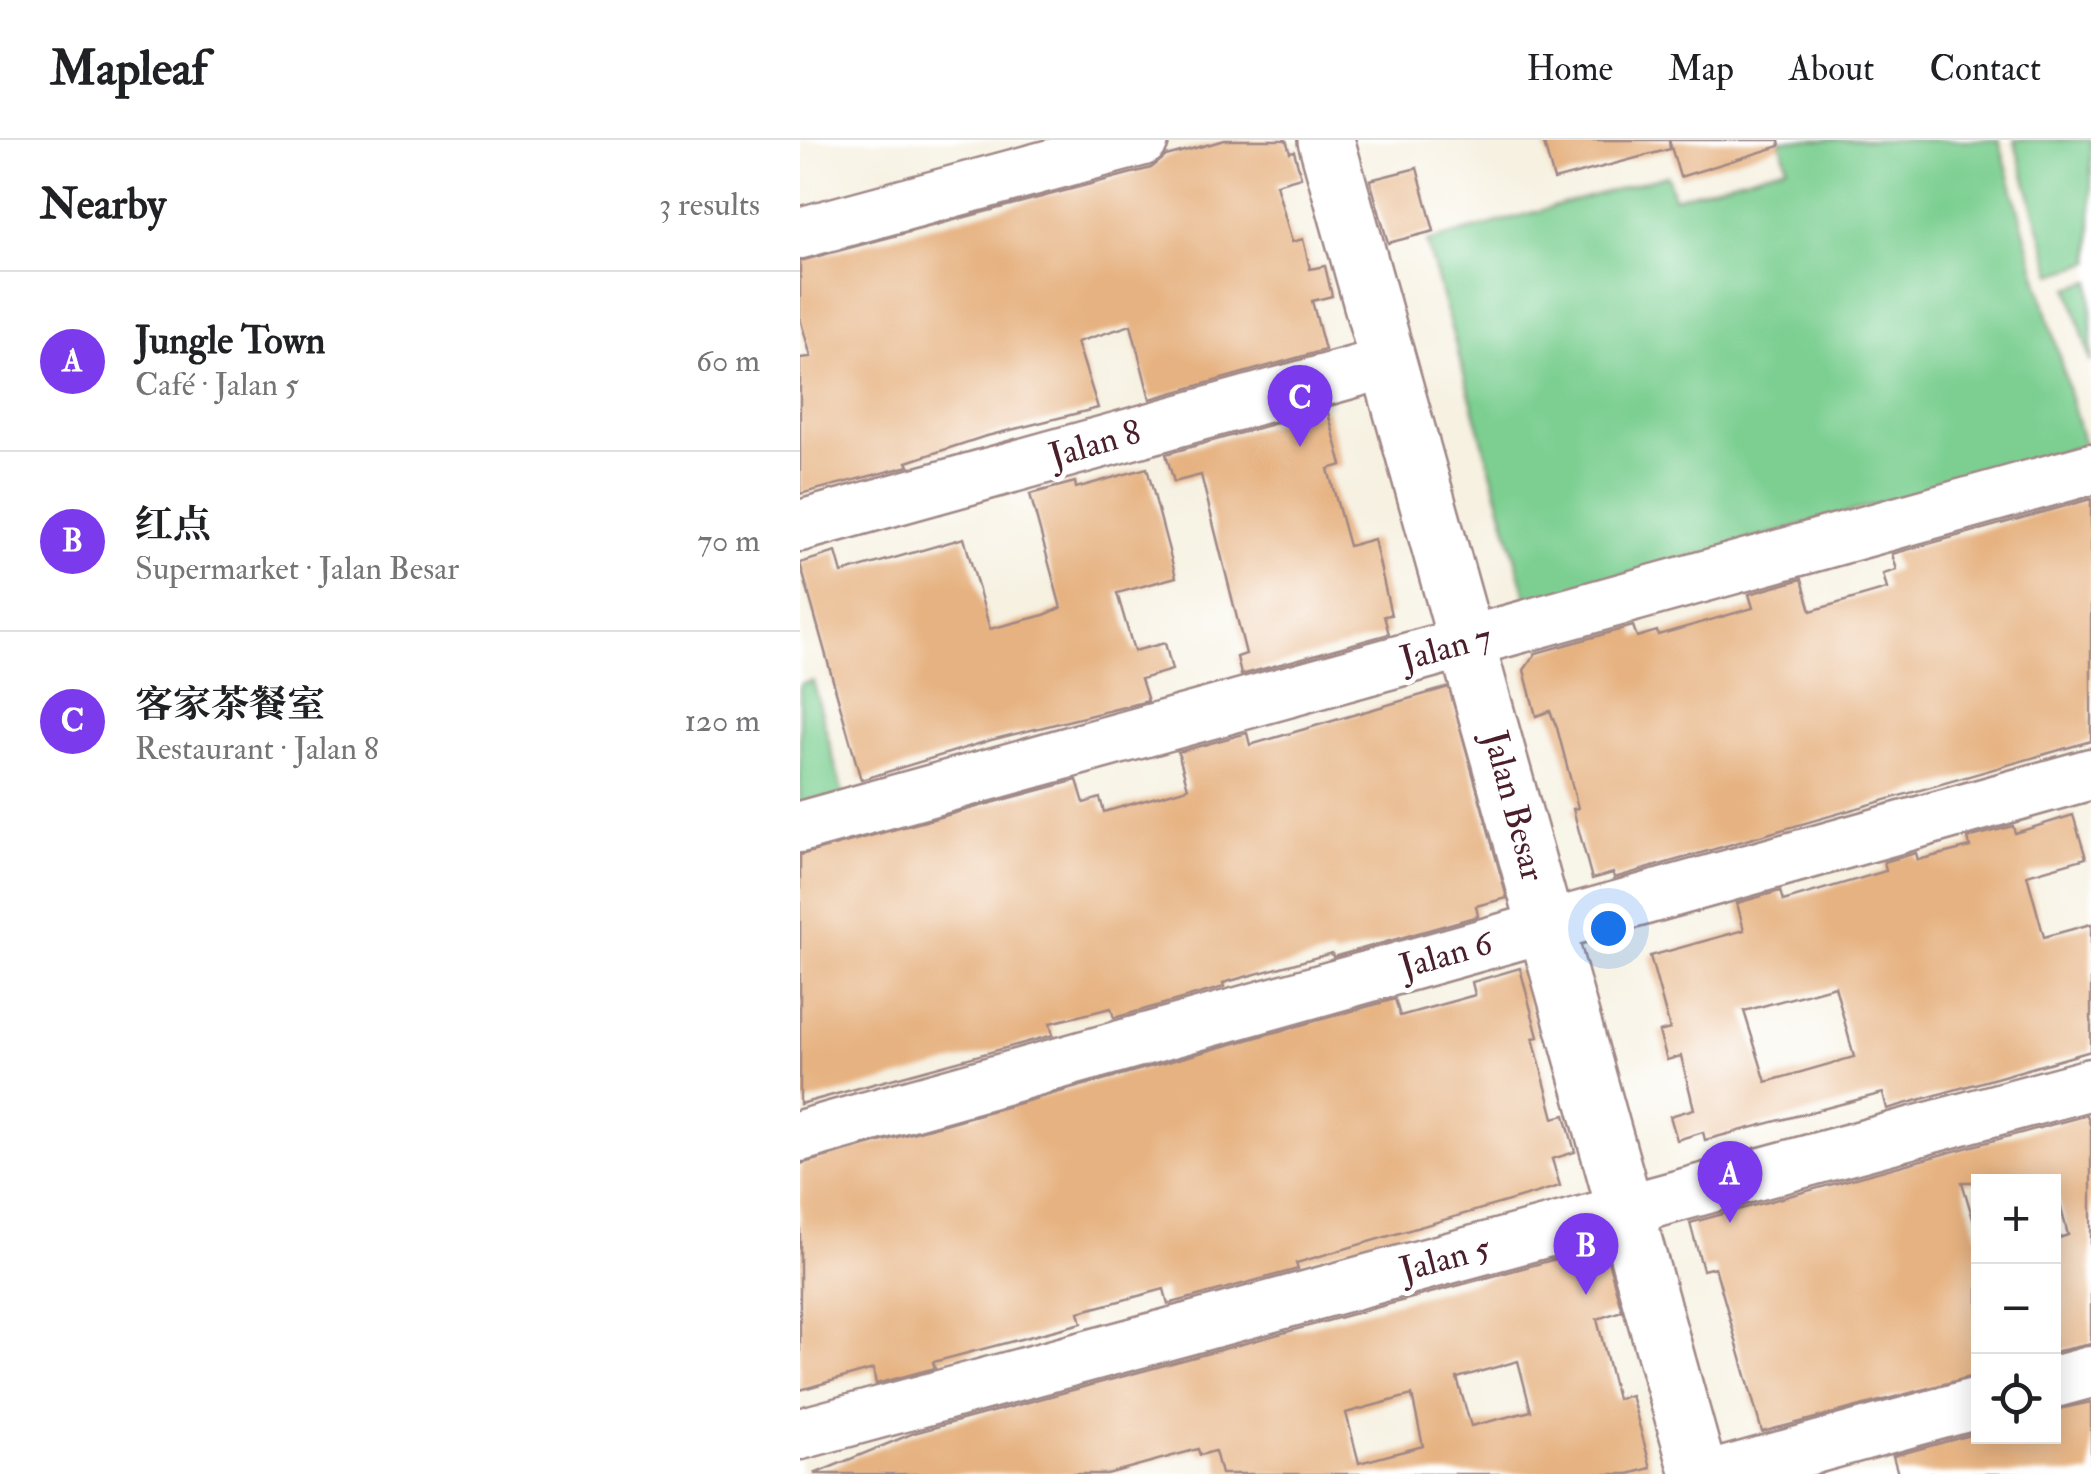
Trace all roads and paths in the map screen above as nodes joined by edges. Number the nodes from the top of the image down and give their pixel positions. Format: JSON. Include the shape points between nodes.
{"nodes":[{"id":1,"x":1144,"y":140,"type":"edge"},
{"id":2,"x":1326,"y":140,"type":"edge"},
{"id":3,"x":800,"y":233,"type":"edge"},
{"id":4,"x":1390,"y":362,"type":"junction"},
{"id":5,"x":2091,"y":469,"type":"edge"},
{"id":6,"x":800,"y":526,"type":"edge"},
{"id":7,"x":1471,"y":641,"type":"junction"},
{"id":8,"x":2091,"y":774,"type":"edge"},
{"id":9,"x":800,"y":827,"type":"edge"},
{"id":10,"x":1546,"y":927,"type":"junction"},
{"id":11,"x":2091,"y":1084,"type":"edge"},
{"id":12,"x":800,"y":1136,"type":"edge"},
{"id":13,"x":1627,"y":1210,"type":"junction"},
{"id":14,"x":2091,"y":1372,"type":"edge"},
{"id":15,"x":2061,"y":1380,"type":"edge"},
{"id":16,"x":1971,"y":1404,"type":"edge"},
{"id":17,"x":800,"y":1434,"type":"edge"},
{"id":18,"x":1699,"y":1474,"type":"edge"},
{"id":19,"x":1719,"y":1474,"type":"edge"}],
"edges":[{"from":1,"to":3,"type":"street"},
{"from":2,"to":4,"type":"main road","name":"Jalan Besar"},
{"from":4,"to":6,"type":"street","name":"Jalan 8"},
{"from":4,"to":7,"type":"main road","name":"Jalan Besar"},
{"from":5,"to":7,"type":"street","name":"Jalan 7"},
{"from":7,"to":9,"type":"street","name":"Jalan 7"},
{"from":7,"to":10,"type":"main road","name":"Jalan Besar"},
{"from":8,"to":10,"type":"street","name":"Jalan 6"},
{"from":10,"to":12,"type":"street","name":"Jalan 6"},
{"from":10,"to":13,"type":"main road","name":"Jalan Besar"},
{"from":11,"to":13,"type":"street","name":"Jalan 5"},
{"from":13,"to":17,"type":"street","name":"Jalan 5"},
{"from":13,"to":18,"type":"main road","name":"Jalan Besar"},
{"from":14,"to":15,"type":"street"},
{"from":16,"to":19,"type":"street"}]}
